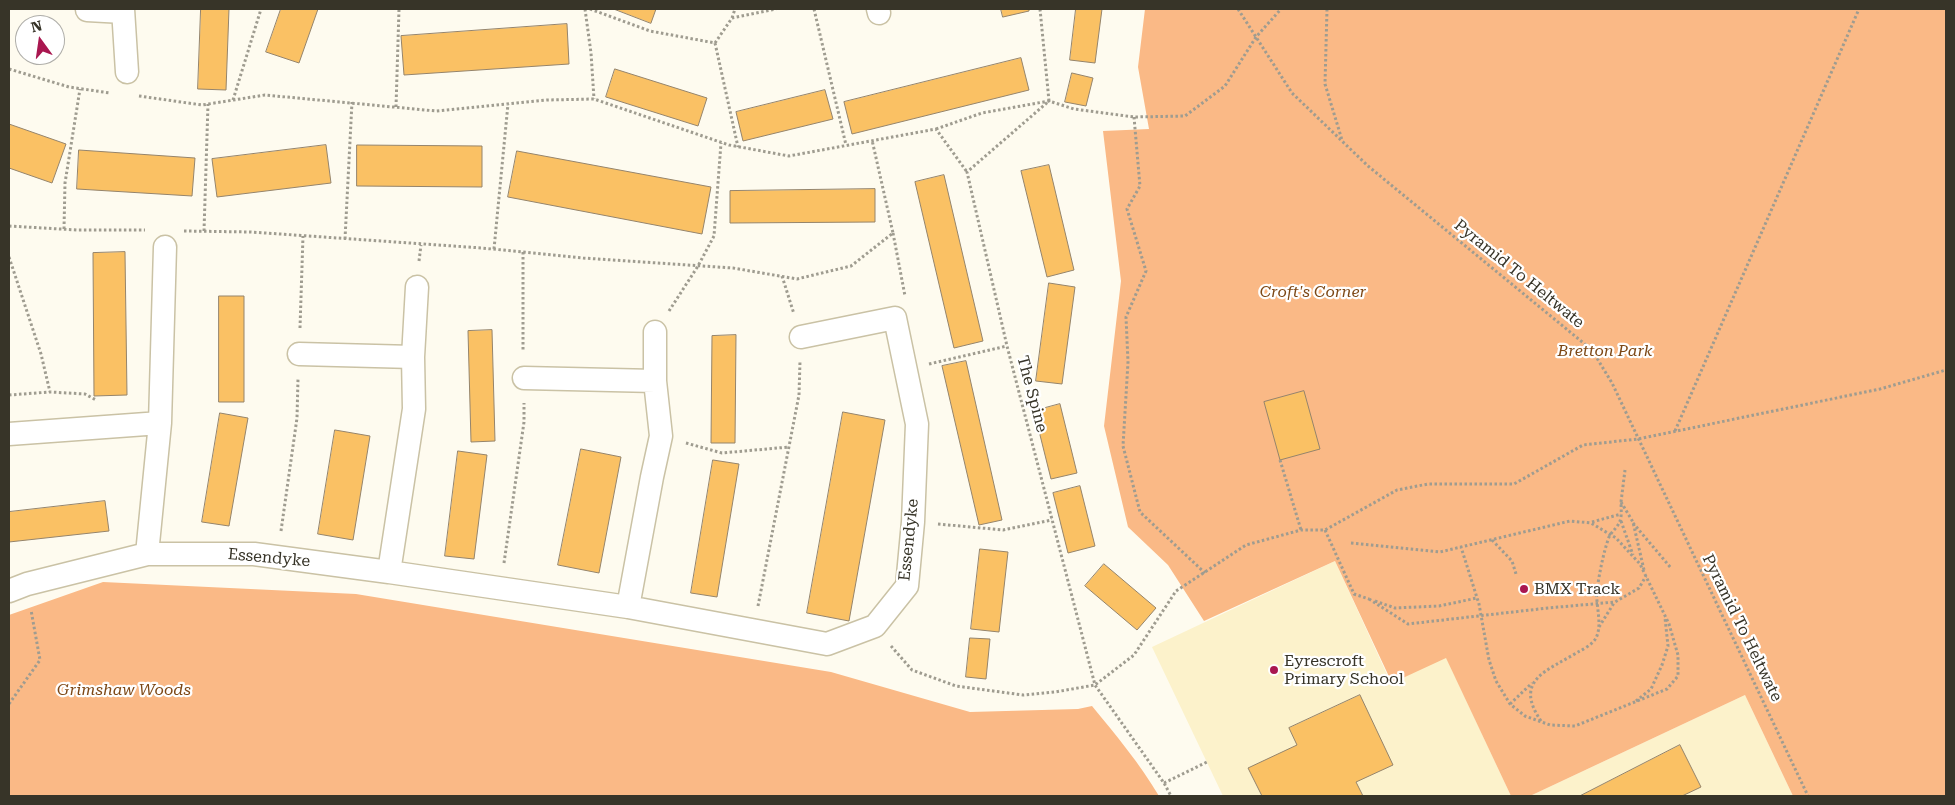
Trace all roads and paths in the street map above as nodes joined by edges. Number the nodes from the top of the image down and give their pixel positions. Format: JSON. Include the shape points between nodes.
{"nodes":[{"id":1,"x":260,"y":9,"type":"edge"},
{"id":2,"x":399,"y":9,"type":"edge"},
{"id":3,"x":585,"y":9,"type":"edge"},
{"id":4,"x":590,"y":9,"type":"edge"},
{"id":5,"x":735,"y":9,"type":"edge"},
{"id":6,"x":776,"y":9,"type":"edge"},
{"id":7,"x":814,"y":9,"type":"edge"},
{"id":8,"x":1040,"y":9,"type":"edge"},
{"id":9,"x":1238,"y":9,"type":"edge"},
{"id":10,"x":1281,"y":9,"type":"edge"},
{"id":11,"x":1327,"y":9,"type":"edge"},
{"id":12,"x":1859,"y":9,"type":"edge"},
{"id":13,"x":87,"y":10,"type":"edge"},
{"id":14,"x":123,"y":11,"type":"edge"},
{"id":15,"x":732,"y":18,"type":"junction"},
{"id":16,"x":1256,"y":37,"type":"junction"},
{"id":17,"x":715,"y":43,"type":"junction"},
{"id":18,"x":9,"y":69,"type":"edge"},
{"id":19,"x":127,"y":72,"type":"dead end"},
{"id":20,"x":80,"y":89,"type":"junction"},
{"id":21,"x":118,"y":94,"type":"dead end"},
{"id":22,"x":137,"y":96,"type":"dead end"},
{"id":23,"x":594,"y":99,"type":"junction"},
{"id":24,"x":233,"y":100,"type":"junction"},
{"id":25,"x":1049,"y":101,"type":"junction"},
{"id":26,"x":352,"y":102,"type":"junction"},
{"id":27,"x":208,"y":104,"type":"junction"},
{"id":28,"x":508,"y":104,"type":"junction"},
{"id":29,"x":396,"y":107,"type":"junction"},
{"id":30,"x":1134,"y":116,"type":"junction"},
{"id":31,"x":936,"y":129,"type":"junction"},
{"id":32,"x":872,"y":140,"type":"junction"},
{"id":33,"x":1342,"y":140,"type":"junction"},
{"id":34,"x":721,"y":143,"type":"junction"},
{"id":35,"x":846,"y":145,"type":"junction"},
{"id":36,"x":738,"y":147,"type":"junction"},
{"id":37,"x":967,"y":172,"type":"junction"},
{"id":38,"x":9,"y":226,"type":"edge"},
{"id":39,"x":64,"y":229,"type":"junction"},
{"id":40,"x":204,"y":231,"type":"junction"},
{"id":41,"x":893,"y":232,"type":"junction"},
{"id":42,"x":303,"y":236,"type":"junction"},
{"id":43,"x":170,"y":239,"type":"junction"},
{"id":44,"x":345,"y":239,"type":"junction"},
{"id":45,"x":494,"y":249,"type":"junction"},
{"id":46,"x":523,"y":252,"type":"junction"},
{"id":47,"x":9,"y":257,"type":"edge"},
{"id":48,"x":698,"y":266,"type":"junction"},
{"id":49,"x":782,"y":276,"type":"junction"},
{"id":50,"x":417,"y":287,"type":"dead end"},
{"id":51,"x":896,"y":318,"type":"junction"},
{"id":52,"x":655,"y":332,"type":"joint"},
{"id":53,"x":801,"y":337,"type":"junction"},
{"id":54,"x":1007,"y":346,"type":"junction"},
{"id":55,"x":299,"y":354,"type":"junction"},
{"id":56,"x":413,"y":357,"type":"junction"},
{"id":57,"x":906,"y":369,"type":"junction"},
{"id":58,"x":1946,"y":370,"type":"edge"},
{"id":59,"x":524,"y":378,"type":"junction"},
{"id":60,"x":655,"y":381,"type":"junction"},
{"id":61,"x":50,"y":392,"type":"junction"},
{"id":62,"x":9,"y":395,"type":"edge"},
{"id":63,"x":103,"y":400,"type":"dead end"},
{"id":64,"x":160,"y":423,"type":"junction"},
{"id":65,"x":1674,"y":432,"type":"junction"},
{"id":66,"x":9,"y":434,"type":"edge"},
{"id":67,"x":661,"y":436,"type":"junction"},
{"id":68,"x":1638,"y":439,"type":"junction"},
{"id":69,"x":789,"y":447,"type":"junction"},
{"id":70,"x":1280,"y":460,"type":"dead end"},
{"id":71,"x":1625,"y":470,"type":"dead end"},
{"id":72,"x":1621,"y":502,"type":"junction"},
{"id":73,"x":1621,"y":514,"type":"junction"},
{"id":74,"x":1052,"y":520,"type":"junction"},
{"id":75,"x":1620,"y":520,"type":"junction"},
{"id":76,"x":913,"y":522,"type":"junction"},
{"id":77,"x":1633,"y":522,"type":"junction"},
{"id":78,"x":1591,"y":523,"type":"junction"},
{"id":79,"x":1301,"y":530,"type":"junction"},
{"id":80,"x":1325,"y":530,"type":"junction"},
{"id":81,"x":1610,"y":534,"type":"junction"},
{"id":82,"x":1491,"y":540,"type":"junction"},
{"id":83,"x":1351,"y":543,"type":"dead end"},
{"id":84,"x":1461,"y":547,"type":"junction"},
{"id":85,"x":147,"y":554,"type":"junction"},
{"id":86,"x":1633,"y":556,"type":"junction"},
{"id":87,"x":277,"y":557,"type":"junction"},
{"id":88,"x":1671,"y":568,"type":"dead end"},
{"id":89,"x":389,"y":572,"type":"junction"},
{"id":90,"x":1205,"y":572,"type":"junction"},
{"id":91,"x":1516,"y":574,"type":"dead end"},
{"id":92,"x":1646,"y":578,"type":"junction"},
{"id":93,"x":18,"y":587,"type":"edge"},
{"id":94,"x":500,"y":588,"type":"junction"},
{"id":95,"x":1477,"y":598,"type":"junction"},
{"id":96,"x":1369,"y":599,"type":"junction"},
{"id":97,"x":1615,"y":602,"type":"junction"},
{"id":98,"x":1597,"y":604,"type":"junction"},
{"id":99,"x":628,"y":608,"type":"junction"},
{"id":100,"x":1481,"y":615,"type":"junction"},
{"id":101,"x":1664,"y":615,"type":"junction"},
{"id":102,"x":875,"y":626,"type":"junction"},
{"id":103,"x":1599,"y":628,"type":"junction"},
{"id":104,"x":753,"y":630,"type":"junction"},
{"id":105,"x":1534,"y":681,"type":"junction"},
{"id":106,"x":1095,"y":684,"type":"junction"},
{"id":107,"x":9,"y":704,"type":"edge"},
{"id":108,"x":1510,"y":704,"type":"junction"},
{"id":109,"x":1632,"y":704,"type":"junction"},
{"id":110,"x":1542,"y":722,"type":"junction"},
{"id":111,"x":1207,"y":762,"type":"dead end"},
{"id":112,"x":1164,"y":783,"type":"junction"},
{"id":113,"x":1171,"y":796,"type":"edge"},
{"id":114,"x":1808,"y":796,"type":"edge"}],
"edges":[{"from":1,"to":24,"type":"path"},
{"from":2,"to":29,"type":"path"},
{"from":3,"to":23,"type":"path"},
{"from":4,"to":17,"type":"path","via":[[650,31]]},
{"from":5,"to":15,"type":"path"},
{"from":6,"to":15,"type":"path"},
{"from":7,"to":35,"type":"path"},
{"from":8,"to":25,"type":"path"},
{"from":9,"to":16,"type":"path","name":"Pyramid To Heltwate"},
{"from":10,"to":16,"type":"path"},
{"from":11,"to":33,"type":"path","via":[[1325,84]]},
{"from":12,"to":65,"type":"path"},
{"from":13,"to":14,"type":"street"},
{"from":14,"to":19,"type":"street"},
{"from":15,"to":17,"type":"path"},
{"from":16,"to":30,"type":"path","via":[[1225,86],[1185,116]]},
{"from":16,"to":33,"type":"path","name":"Pyramid To Heltwate","via":[[1292,93]]},
{"from":17,"to":36,"type":"path"},
{"from":18,"to":20,"type":"path"},
{"from":20,"to":21,"type":"path"},
{"from":20,"to":39,"type":"path","via":[[65,183]]},
{"from":22,"to":27,"type":"path"},
{"from":23,"to":28,"type":"path"},
{"from":23,"to":34,"type":"path"},
{"from":24,"to":26,"type":"path","via":[[265,95]]},
{"from":24,"to":27,"type":"path"},
{"from":25,"to":30,"type":"path","via":[[1074,109]]},
{"from":25,"to":31,"type":"path","via":[[982,113]]},
{"from":25,"to":37,"type":"path"},
{"from":26,"to":29,"type":"path"},
{"from":26,"to":44,"type":"path"},
{"from":27,"to":40,"type":"path"},
{"from":28,"to":29,"type":"path","via":[[436,111]]},
{"from":28,"to":45,"type":"path"},
{"from":30,"to":90,"type":"path","via":[[1140,186],[1127,209],[1146,271],[1126,317],[1128,362],[1123,446],[1140,512]]},
{"from":31,"to":32,"type":"path"},
{"from":31,"to":37,"type":"path"},
{"from":32,"to":35,"type":"path"},
{"from":32,"to":41,"type":"path"},
{"from":33,"to":68,"type":"path","name":"Pyramid To Heltwate","via":[[1368,166],[1592,350]]},
{"from":34,"to":36,"type":"path"},
{"from":34,"to":48,"type":"path","via":[[714,236]]},
{"from":35,"to":36,"type":"path","via":[[789,156]]},
{"from":37,"to":54,"type":"path","name":"The Spine"},
{"from":38,"to":39,"type":"path"},
{"from":39,"to":43,"type":"path","via":[[148,230]]},
{"from":40,"to":42,"type":"path"},
{"from":40,"to":43,"type":"path"},
{"from":41,"to":49,"type":"path","via":[[851,266],[797,279]]},
{"from":41,"to":51,"type":"path","via":[[907,305]]},
{"from":42,"to":44,"type":"path"},
{"from":42,"to":55,"type":"path"},
{"from":43,"to":64,"type":"street"},
{"from":44,"to":45,"type":"path"},
{"from":45,"to":46,"type":"path"},
{"from":46,"to":48,"type":"path"},
{"from":46,"to":59,"type":"path"},
{"from":47,"to":61,"type":"path"},
{"from":48,"to":49,"type":"path"},
{"from":48,"to":52,"type":"path"},
{"from":49,"to":53,"type":"path"},
{"from":50,"to":56,"type":"street"},
{"from":51,"to":53,"type":"street"},
{"from":51,"to":57,"type":"street","name":"Essendyke"},
{"from":52,"to":60,"type":"street"},
{"from":53,"to":69,"type":"path","via":[[799,394]]},
{"from":54,"to":57,"type":"path"},
{"from":54,"to":74,"type":"path","name":"The Spine"},
{"from":55,"to":56,"type":"street"},
{"from":55,"to":87,"type":"path","via":[[297,418]]},
{"from":56,"to":89,"type":"street","via":[[414,409]]},
{"from":57,"to":76,"type":"street","name":"Essendyke","via":[[917,424]]},
{"from":58,"to":65,"type":"path","via":[[1880,389]]},
{"from":59,"to":60,"type":"street"},
{"from":59,"to":94,"type":"path","via":[[524,422]]},
{"from":60,"to":67,"type":"street"},
{"from":61,"to":62,"type":"path"},
{"from":61,"to":63,"type":"path","via":[[85,394],[95,400]]},
{"from":64,"to":66,"type":"street"},
{"from":64,"to":85,"type":"street"},
{"from":65,"to":68,"type":"path"},
{"from":67,"to":69,"type":"path","via":[[722,453]]},
{"from":67,"to":99,"type":"street"},
{"from":68,"to":80,"type":"path","via":[[1583,446],[1514,484],[1428,484],[1398,490]]},
{"from":68,"to":114,"type":"path","name":"Pyramid To Heltwate"},
{"from":69,"to":104,"type":"path"},
{"from":70,"to":79,"type":"path"},
{"from":71,"to":72,"type":"path"},
{"from":72,"to":73,"type":"path"},
{"from":72,"to":77,"type":"path"},
{"from":73,"to":75,"type":"path"},
{"from":73,"to":78,"type":"path"},
{"from":74,"to":76,"type":"path","via":[[1003,530]]},
{"from":74,"to":106,"type":"path","name":"The Spine"},
{"from":75,"to":81,"type":"path"},
{"from":75,"to":86,"type":"path"},
{"from":76,"to":102,"type":"street","name":"Essendyke","via":[[906,586]]},
{"from":77,"to":88,"type":"path"},
{"from":77,"to":92,"type":"path"},
{"from":78,"to":81,"type":"path"},
{"from":78,"to":82,"type":"path","via":[[1570,521]]},
{"from":79,"to":80,"type":"path"},
{"from":79,"to":90,"type":"path","via":[[1246,545]]},
{"from":80,"to":96,"type":"path","via":[[1354,594]]},
{"from":81,"to":86,"type":"path"},
{"from":81,"to":98,"type":"path","via":[[1603,557]]},
{"from":82,"to":84,"type":"path"},
{"from":82,"to":91,"type":"path","via":[[1512,561]]},
{"from":83,"to":84,"type":"path","via":[[1440,552]]},
{"from":84,"to":95,"type":"path"},
{"from":85,"to":87,"type":"street","name":"Essendyke"},
{"from":85,"to":93,"type":"street","name":"Essendyke"},
{"from":86,"to":92,"type":"path"},
{"from":87,"to":89,"type":"street","name":"Essendyke"},
{"from":89,"to":94,"type":"street","name":"Essendyke"},
{"from":90,"to":106,"type":"path","via":[[1176,592],[1134,654]]},
{"from":92,"to":97,"type":"path","via":[[1639,588]]},
{"from":92,"to":101,"type":"path"},
{"from":93,"to":107,"type":"path","via":[[40,660]]},
{"from":94,"to":99,"type":"street","name":"Essendyke"},
{"from":95,"to":96,"type":"path","via":[[1439,606],[1395,608]]},
{"from":95,"to":100,"type":"path"},
{"from":96,"to":100,"type":"path","via":[[1408,624]]},
{"from":97,"to":98,"type":"path"},
{"from":97,"to":103,"type":"path"},
{"from":98,"to":100,"type":"path"},
{"from":98,"to":103,"type":"path"},
{"from":99,"to":104,"type":"street","name":"Essendyke"},
{"from":100,"to":108,"type":"path","via":[[1489,660],[1496,681]]},
{"from":101,"to":109,"type":"path","via":[[1668,646],[1662,665],[1651,689]]},
{"from":101,"to":109,"type":"path","via":[[1678,655],[1678,676],[1667,689]]},
{"from":102,"to":104,"type":"street","name":"Essendyke","via":[[827,644]]},
{"from":102,"to":106,"type":"path","via":[[912,670],[956,686],[1023,694]]},
{"from":103,"to":105,"type":"path","via":[[1596,639]]},
{"from":105,"to":108,"type":"path"},
{"from":105,"to":110,"type":"path","via":[[1532,708]]},
{"from":106,"to":112,"type":"path","name":"The Spine"},
{"from":108,"to":110,"type":"path","via":[[1525,716]]},
{"from":109,"to":110,"type":"path","via":[[1575,726]]},
{"from":111,"to":112,"type":"path"},
{"from":112,"to":113,"type":"path","name":"The Spine"}]}
